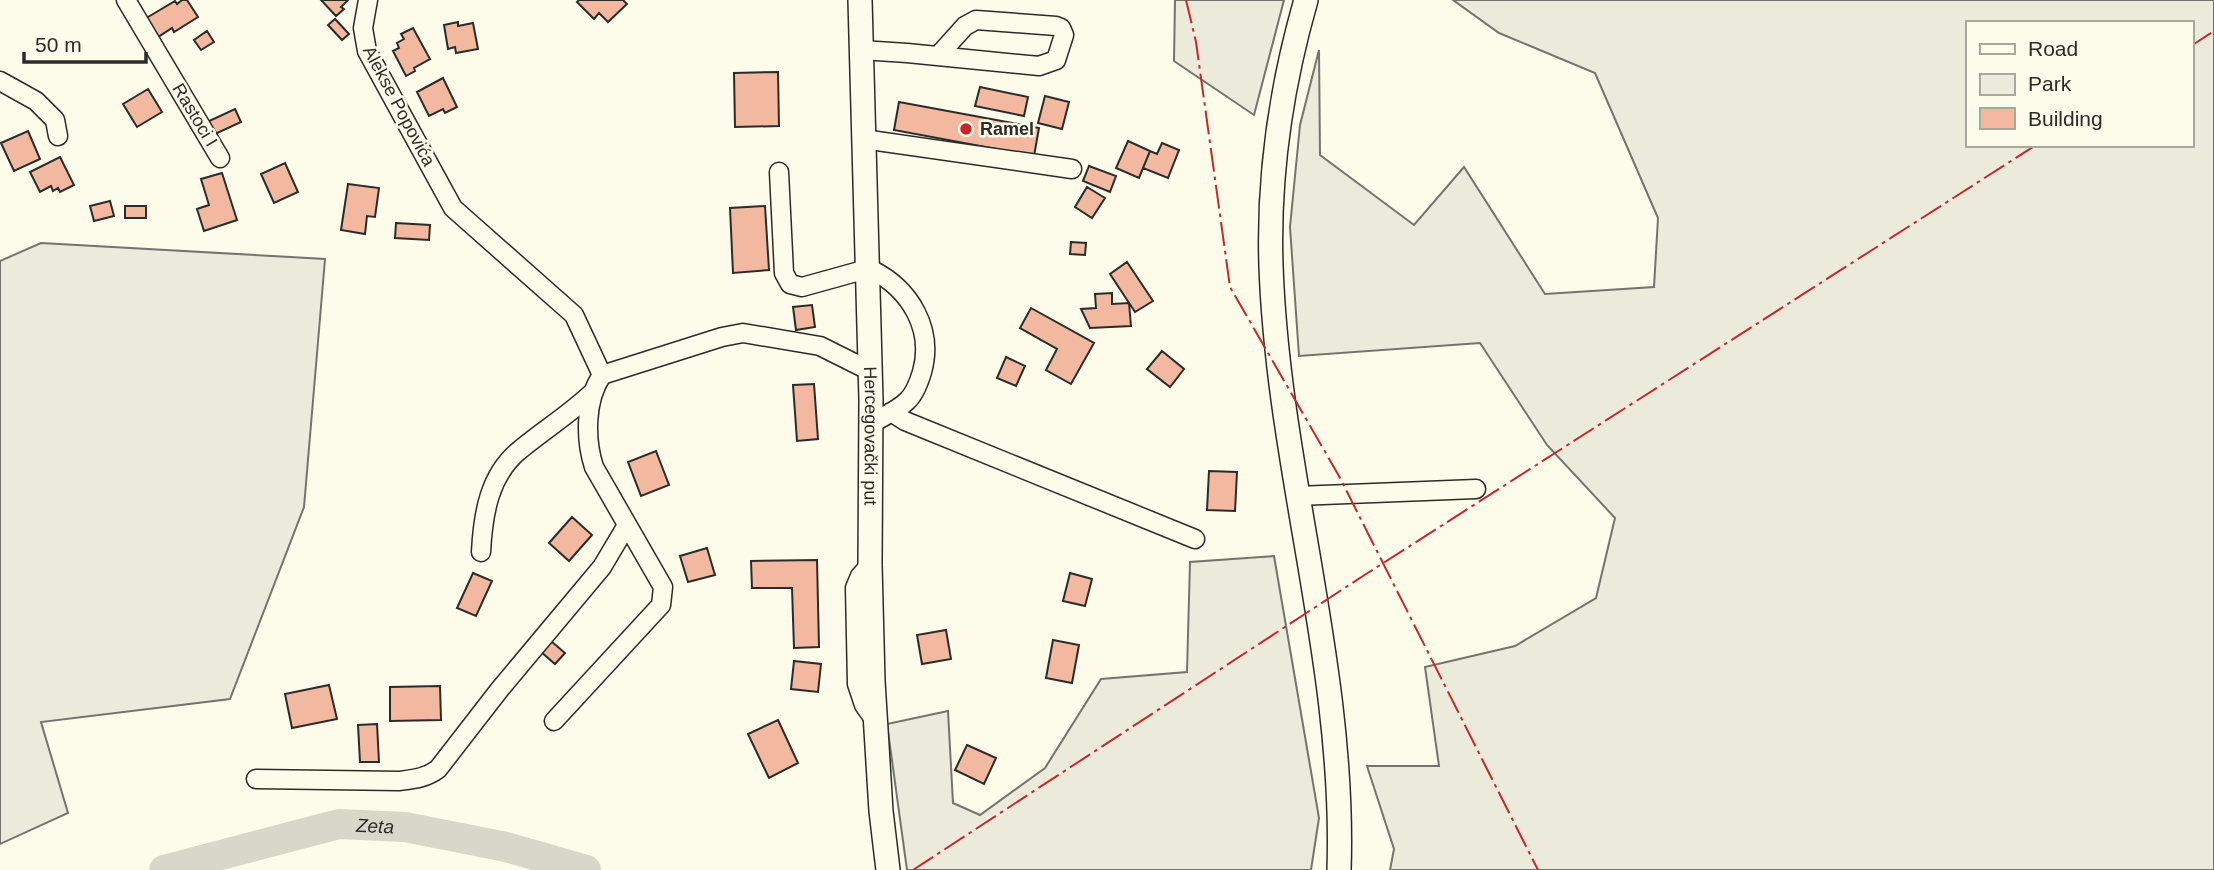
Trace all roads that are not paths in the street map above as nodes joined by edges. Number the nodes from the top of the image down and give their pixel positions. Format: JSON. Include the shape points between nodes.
{"nodes":[{"id":1,"x":126,"y":0,"type":"edge"},
{"id":2,"x":368,"y":0,"type":"edge"},
{"id":3,"x":860,"y":0,"type":"edge"},
{"id":4,"x":1306,"y":0,"type":"edge"},
{"id":5,"x":861,"y":50,"type":"junction"},
{"id":6,"x":938,"y":56,"type":"junction"},
{"id":7,"x":0,"y":81,"type":"edge"},
{"id":8,"x":58,"y":136,"type":"dead end"},
{"id":9,"x":863,"y":139,"type":"junction"},
{"id":10,"x":220,"y":158,"type":"dead end"},
{"id":11,"x":1072,"y":169,"type":"dead end"},
{"id":12,"x":779,"y":172,"type":"dead end"},
{"id":13,"x":867,"y":269,"type":"junction"},
{"id":14,"x":870,"y":371,"type":"junction"},
{"id":15,"x":602,"y":375,"type":"junction"},
{"id":16,"x":594,"y":391,"type":"junction"},
{"id":17,"x":891,"y":412,"type":"junction"},
{"id":18,"x":871,"y":424,"type":"junction"},
{"id":19,"x":1476,"y":489,"type":"dead end"},
{"id":20,"x":1297,"y":496,"type":"junction"},
{"id":21,"x":627,"y":525,"type":"junction"},
{"id":22,"x":1195,"y":539,"type":"dead end"},
{"id":23,"x":481,"y":552,"type":"dead end"},
{"id":24,"x":554,"y":721,"type":"dead end"},
{"id":25,"x":256,"y":779,"type":"dead end"},
{"id":26,"x":888,"y":870,"type":"edge"},
{"id":27,"x":1339,"y":870,"type":"edge"}],
"edges":[{"from":1,"to":10,"type":"street","name":"Rastoci I"},
{"from":2,"to":15,"type":"street","name":"Alekse Popovića","via":[[363,28],[367,51],[453,208],[574,315]]},
{"from":3,"to":5,"type":"main road","name":"Hercegovački put"},
{"from":4,"to":20,"type":"main road","via":[[1279,120],[1270,231],[1273,312]]},
{"from":5,"to":6,"type":"street"},
{"from":5,"to":9,"type":"main road","name":"Hercegovački put"},
{"from":6,"to":6,"type":"street","via":[[1039,66],[1056,60],[1065,35],[1056,26],[976,20]]},
{"from":7,"to":8,"type":"street","via":[[36,101],[55,120]]},
{"from":9,"to":11,"type":"street"},
{"from":9,"to":13,"type":"main road","name":"Hercegovački put"},
{"from":12,"to":13,"type":"street","via":[[784,273],[790,284],[802,287]]},
{"from":13,"to":14,"type":"main road","name":"Hercegovački put"},
{"from":13,"to":17,"type":"street","via":[[905,294],[925,339],[918,383],[907,401]]},
{"from":14,"to":15,"type":"street","via":[[820,346],[743,333]]},
{"from":14,"to":18,"type":"main road","name":"Hercegovački put"},
{"from":15,"to":16,"type":"street"},
{"from":16,"to":21,"type":"street","via":[[589,449],[594,467]]},
{"from":16,"to":23,"type":"street","via":[[508,461],[485,509]]},
{"from":17,"to":18,"type":"street"},
{"from":17,"to":22,"type":"street"},
{"from":18,"to":26,"type":"main road","name":"Hercegovački put","via":[[874,719]]},
{"from":19,"to":20,"type":"street"},
{"from":20,"to":27,"type":"main road","via":[[1334,726]]},
{"from":21,"to":24,"type":"street","via":[[663,587],[661,605]]},
{"from":21,"to":25,"type":"street","via":[[602,567],[431,774],[400,781]]}]}
